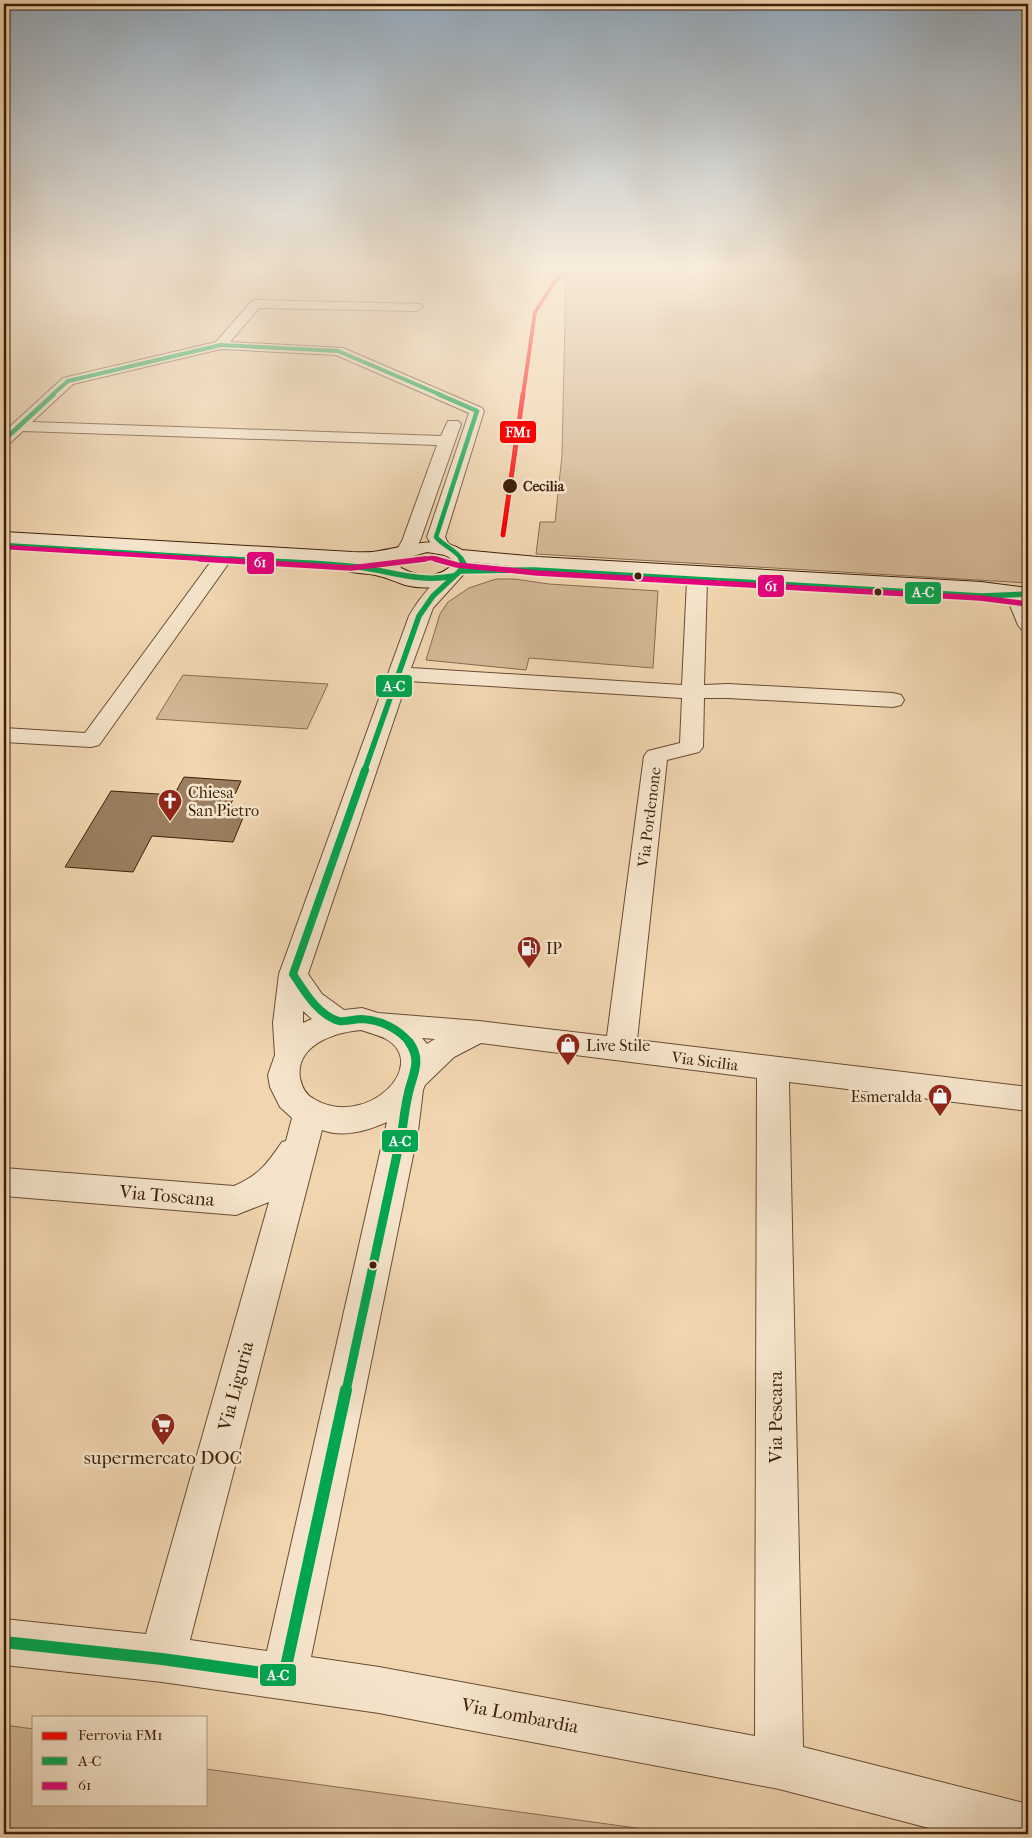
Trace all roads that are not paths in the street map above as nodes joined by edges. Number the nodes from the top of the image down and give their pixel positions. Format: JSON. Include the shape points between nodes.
{"nodes":[{"id":1,"x":189,"y":353,"type":"edge"},
{"id":2,"x":344,"y":353,"type":"edge"},
{"id":3,"x":460,"y":404,"type":"junction"},
{"id":4,"x":19,"y":426,"type":"junction"},
{"id":5,"x":4,"y":440,"type":"edge"},
{"id":6,"x":447,"y":441,"type":"junction"},
{"id":7,"x":4,"y":537,"type":"edge"},
{"id":8,"x":4,"y":545,"type":"edge"},
{"id":9,"x":405,"y":551,"type":"junction"},
{"id":10,"x":222,"y":560,"type":"junction"},
{"id":11,"x":455,"y":563,"type":"junction"},
{"id":12,"x":402,"y":577,"type":"junction"},
{"id":13,"x":697,"y":580,"type":"junction"},
{"id":14,"x":1022,"y":593,"type":"edge"},
{"id":15,"x":425,"y":605,"type":"junction"},
{"id":16,"x":1028,"y":624,"type":"edge"},
{"id":17,"x":399,"y":674,"type":"junction"},
{"id":18,"x":693,"y":692,"type":"junction"},
{"id":19,"x":893,"y":700,"type":"dead end"},
{"id":20,"x":4,"y":735,"type":"edge"},
{"id":21,"x":293,"y":974,"type":"junction"},
{"id":22,"x":340,"y":1021,"type":"junction"},
{"id":23,"x":382,"y":1023,"type":"junction"},
{"id":24,"x":479,"y":1032,"type":"junction"},
{"id":25,"x":621,"y":1050,"type":"junction"},
{"id":26,"x":290,"y":1053,"type":"junction"},
{"id":27,"x":773,"y":1069,"type":"junction"},
{"id":28,"x":412,"y":1084,"type":"junction"},
{"id":29,"x":1028,"y":1099,"type":"edge"},
{"id":30,"x":306,"y":1125,"type":"junction"},
{"id":31,"x":4,"y":1182,"type":"edge"},
{"id":32,"x":4,"y":1642,"type":"edge"},
{"id":33,"x":162,"y":1659,"type":"junction"},
{"id":34,"x":284,"y":1676,"type":"junction"},
{"id":35,"x":779,"y":1765,"type":"junction"},
{"id":36,"x":1028,"y":1829,"type":"edge"}],
"edges":[{"from":1,"to":4,"type":"street","via":[[68,381]]},
{"from":2,"to":3,"type":"street"},
{"from":3,"to":6,"type":"street"},
{"from":3,"to":11,"type":"street","via":[[477,411],[436,537]]},
{"from":4,"to":5,"type":"street"},
{"from":4,"to":6,"type":"street"},
{"from":6,"to":9,"type":"street"},
{"from":7,"to":9,"type":"street","via":[[352,558]]},
{"from":8,"to":10,"type":"street"},
{"from":9,"to":11,"type":"street","via":[[427,547]]},
{"from":9,"to":12,"type":"street","via":[[397,555],[390,565],[392,571]]},
{"from":10,"to":12,"type":"street","via":[[359,567]]},
{"from":10,"to":20,"type":"street","via":[[91,740]]},
{"from":11,"to":12,"type":"street","via":[[429,581]]},
{"from":11,"to":13,"type":"street"},
{"from":11,"to":14,"type":"street","via":[[538,563]]},
{"from":11,"to":15,"type":"street"},
{"from":12,"to":15,"type":"street","via":[[418,590]]},
{"from":13,"to":14,"type":"street","via":[[982,596]]},
{"from":13,"to":18,"type":"street","name":"Via Pordenone"},
{"from":14,"to":16,"type":"street"},
{"from":15,"to":17,"type":"street"},
{"from":17,"to":18,"type":"street"},
{"from":17,"to":21,"type":"street"},
{"from":18,"to":19,"type":"street"},
{"from":18,"to":25,"type":"street","name":"Via Pordenone","via":[[691,747],[656,756]]},
{"from":21,"to":22,"type":"street","via":[[322,1012]]},
{"from":21,"to":26,"type":"street","via":[[286,1028]]},
{"from":22,"to":23,"type":"street","via":[[362,1019]]},
{"from":22,"to":26,"type":"street","via":[[319,1028],[302,1039]]},
{"from":23,"to":24,"type":"street","name":"Via Sicilia"},
{"from":23,"to":28,"type":"street","via":[[412,1044],[417,1059]]},
{"from":24,"to":25,"type":"street","name":"Via Sicilia"},
{"from":24,"to":28,"type":"street","via":[[460,1039],[430,1058]]},
{"from":25,"to":27,"type":"street","name":"Via Sicilia"},
{"from":26,"to":30,"type":"street","via":[[284,1070],[286,1087]]},
{"from":27,"to":29,"type":"street","name":"Via Sicilia"},
{"from":27,"to":35,"type":"street","name":"Via Pescara"},
{"from":28,"to":30,"type":"street","via":[[393,1106],[374,1116]]},
{"from":28,"to":34,"type":"street"},
{"from":30,"to":31,"type":"street","name":"Via Toscana","via":[[278,1176],[258,1191],[236,1201]]},
{"from":30,"to":33,"type":"street","name":"Via Liguria"},
{"from":32,"to":33,"type":"street","name":"Via Lombardia"},
{"from":33,"to":34,"type":"street","name":"Via Lombardia"},
{"from":34,"to":35,"type":"street","name":"Via Lombardia","via":[[379,1690]]},
{"from":35,"to":36,"type":"street","name":"Via Lombardia"}]}
